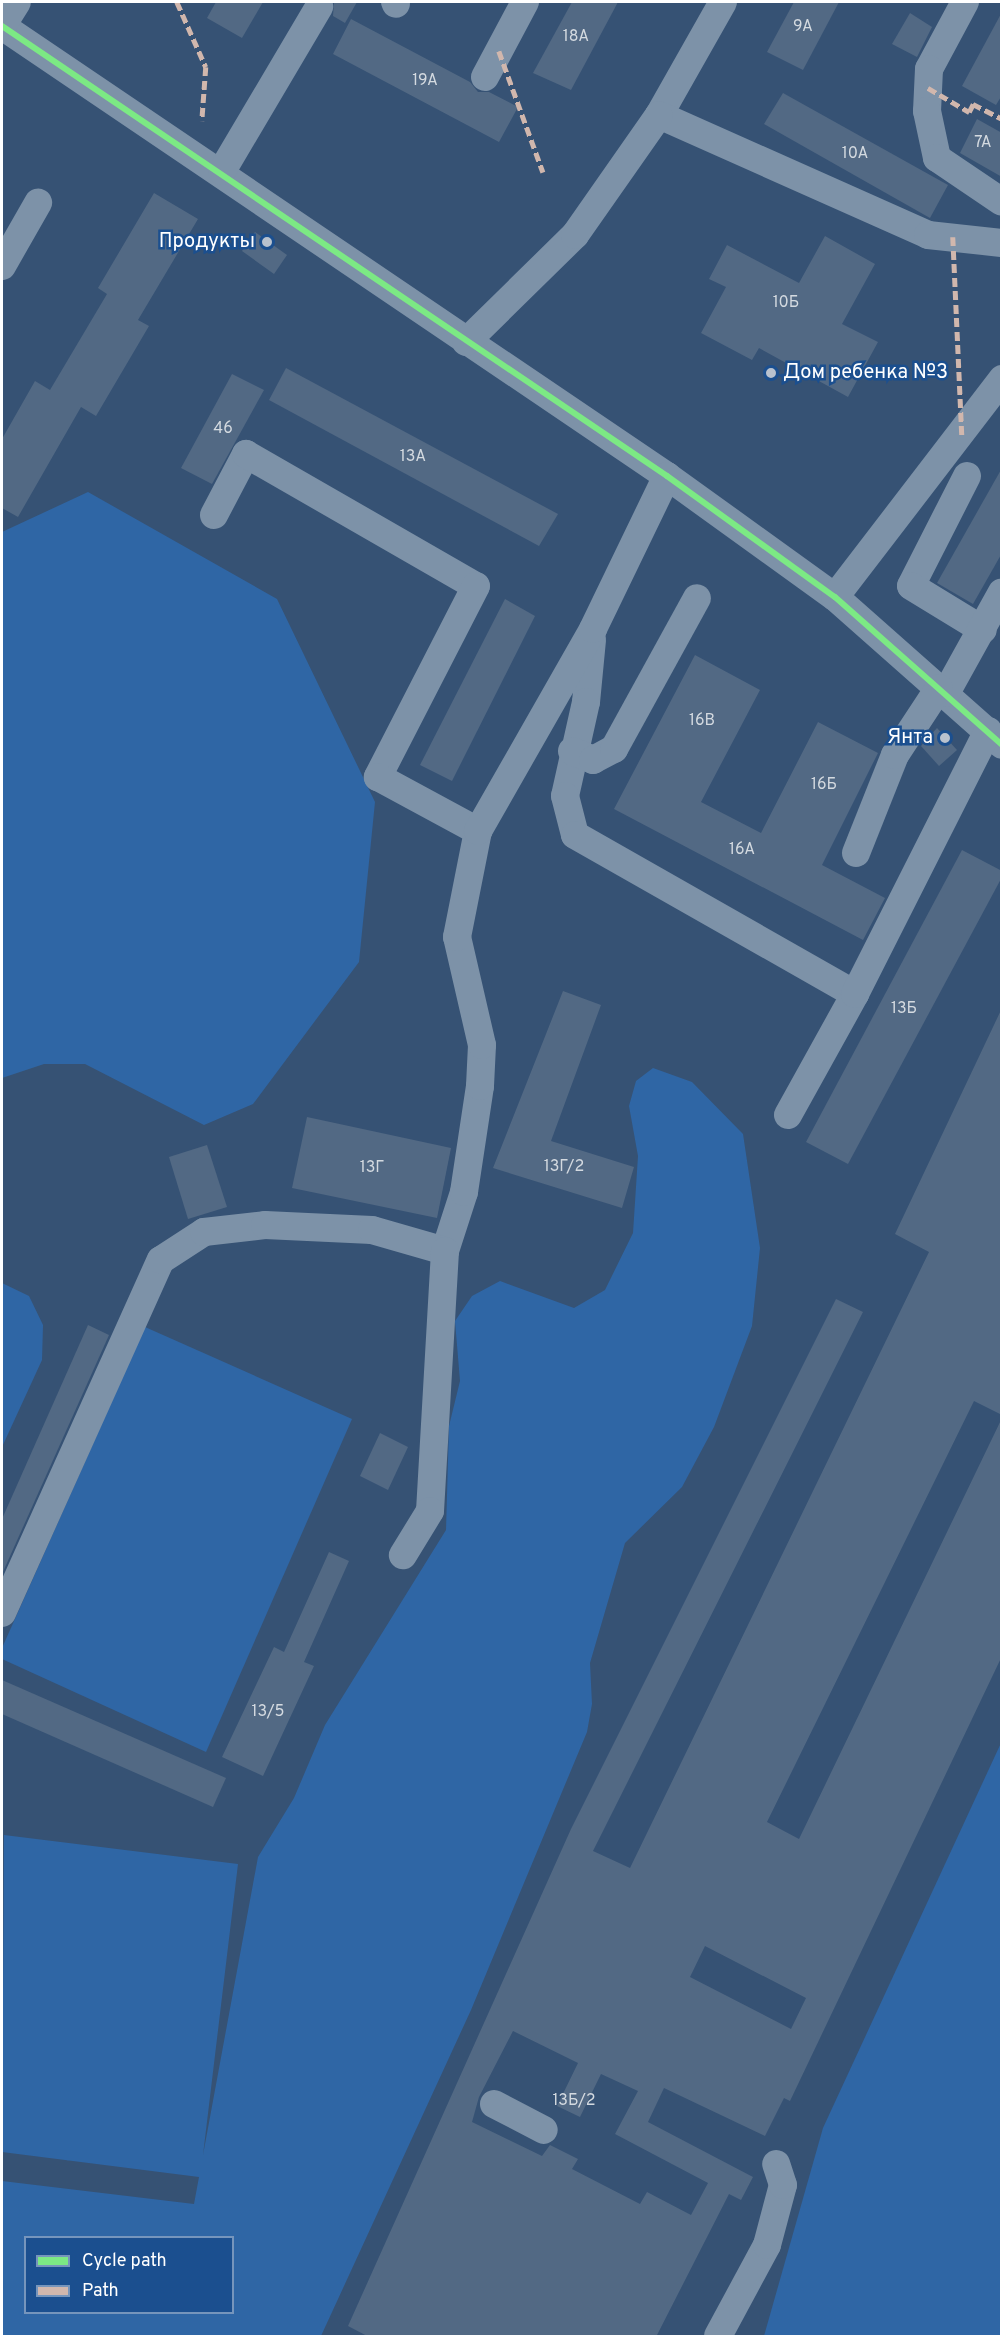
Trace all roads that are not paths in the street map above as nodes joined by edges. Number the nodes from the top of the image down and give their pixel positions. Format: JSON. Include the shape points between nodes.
{"nodes":[{"id":1,"x":16,"y":2,"type":"edge"},
{"id":2,"x":525,"y":2,"type":"edge"},
{"id":3,"x":723,"y":2,"type":"edge"},
{"id":4,"x":965,"y":2,"type":"edge"},
{"id":5,"x":319,"y":7,"type":"dead end"},
{"id":6,"x":2,"y":26,"type":"edge"},
{"id":7,"x":485,"y":77,"type":"dead end"},
{"id":8,"x":659,"y":116,"type":"junction"},
{"id":9,"x":222,"y":171,"type":"junction"},
{"id":10,"x":1002,"y":202,"type":"edge"},
{"id":11,"x":38,"y":203,"type":"dead end"},
{"id":12,"x":1002,"y":243,"type":"edge"},
{"id":13,"x":2,"y":266,"type":"edge"},
{"id":14,"x":466,"y":342,"type":"junction"},
{"id":15,"x":1002,"y":379,"type":"edge"},
{"id":16,"x":667,"y":476,"type":"junction"},
{"id":17,"x":967,"y":476,"type":"dead end"},
{"id":18,"x":213,"y":515,"type":"dead end"},
{"id":19,"x":1002,"y":592,"type":"edge"},
{"id":20,"x":835,"y":597,"type":"junction"},
{"id":21,"x":697,"y":598,"type":"dead end"},
{"id":22,"x":593,"y":629,"type":"junction"},
{"id":23,"x":982,"y":630,"type":"junction"},
{"id":24,"x":942,"y":690,"type":"junction"},
{"id":25,"x":995,"y":738,"type":"edge"},
{"id":26,"x":572,"y":751,"type":"junction"},
{"id":27,"x":478,"y":831,"type":"junction"},
{"id":28,"x":856,"y":853,"type":"dead end"},
{"id":29,"x":855,"y":994,"type":"junction"},
{"id":30,"x":788,"y":1115,"type":"dead end"},
{"id":31,"x":445,"y":1251,"type":"junction"},
{"id":32,"x":403,"y":1555,"type":"dead end"},
{"id":33,"x":2,"y":1613,"type":"edge"},
{"id":34,"x":494,"y":2104,"type":"dead end"},
{"id":35,"x":544,"y":2130,"type":"dead end"},
{"id":36,"x":776,"y":2164,"type":"dead end"},
{"id":37,"x":718,"y":2337,"type":"edge"}],
"edges":[{"from":1,"to":6,"type":"street"},
{"from":2,"to":7,"type":"street"},
{"from":3,"to":8,"type":"street"},
{"from":4,"to":10,"type":"street","via":[[929,69],[927,111],[938,158]]},
{"from":5,"to":9,"type":"street"},
{"from":6,"to":9,"type":"street"},
{"from":8,"to":12,"type":"street","via":[[928,235]]},
{"from":8,"to":14,"type":"street","via":[[574,235]]},
{"from":9,"to":14,"type":"street"},
{"from":11,"to":13,"type":"street"},
{"from":14,"to":16,"type":"street"},
{"from":15,"to":20,"type":"street"},
{"from":16,"to":20,"type":"street"},
{"from":16,"to":22,"type":"street"},
{"from":17,"to":23,"type":"street","via":[[910,586]]},
{"from":18,"to":27,"type":"street","via":[[246,454],[476,586],[378,777]]},
{"from":19,"to":23,"type":"street"},
{"from":20,"to":24,"type":"street"},
{"from":21,"to":26,"type":"street","via":[[614,749],[592,760]]},
{"from":22,"to":26,"type":"street","via":[[586,702]]},
{"from":22,"to":27,"type":"street"},
{"from":23,"to":24,"type":"street"},
{"from":24,"to":25,"type":"street"},
{"from":24,"to":28,"type":"street","via":[[895,755]]},
{"from":25,"to":29,"type":"street"},
{"from":26,"to":29,"type":"street","via":[[565,796],[575,835]]},
{"from":27,"to":31,"type":"street","via":[[457,937],[483,1045],[480,1086],[464,1192]]},
{"from":29,"to":30,"type":"street"},
{"from":31,"to":32,"type":"street","via":[[430,1511]]},
{"from":31,"to":33,"type":"street","via":[[372,1230],[265,1226],[204,1232],[161,1260]]},
{"from":34,"to":35,"type":"street"},
{"from":36,"to":37,"type":"street","via":[[783,2185],[767,2245]]}]}
